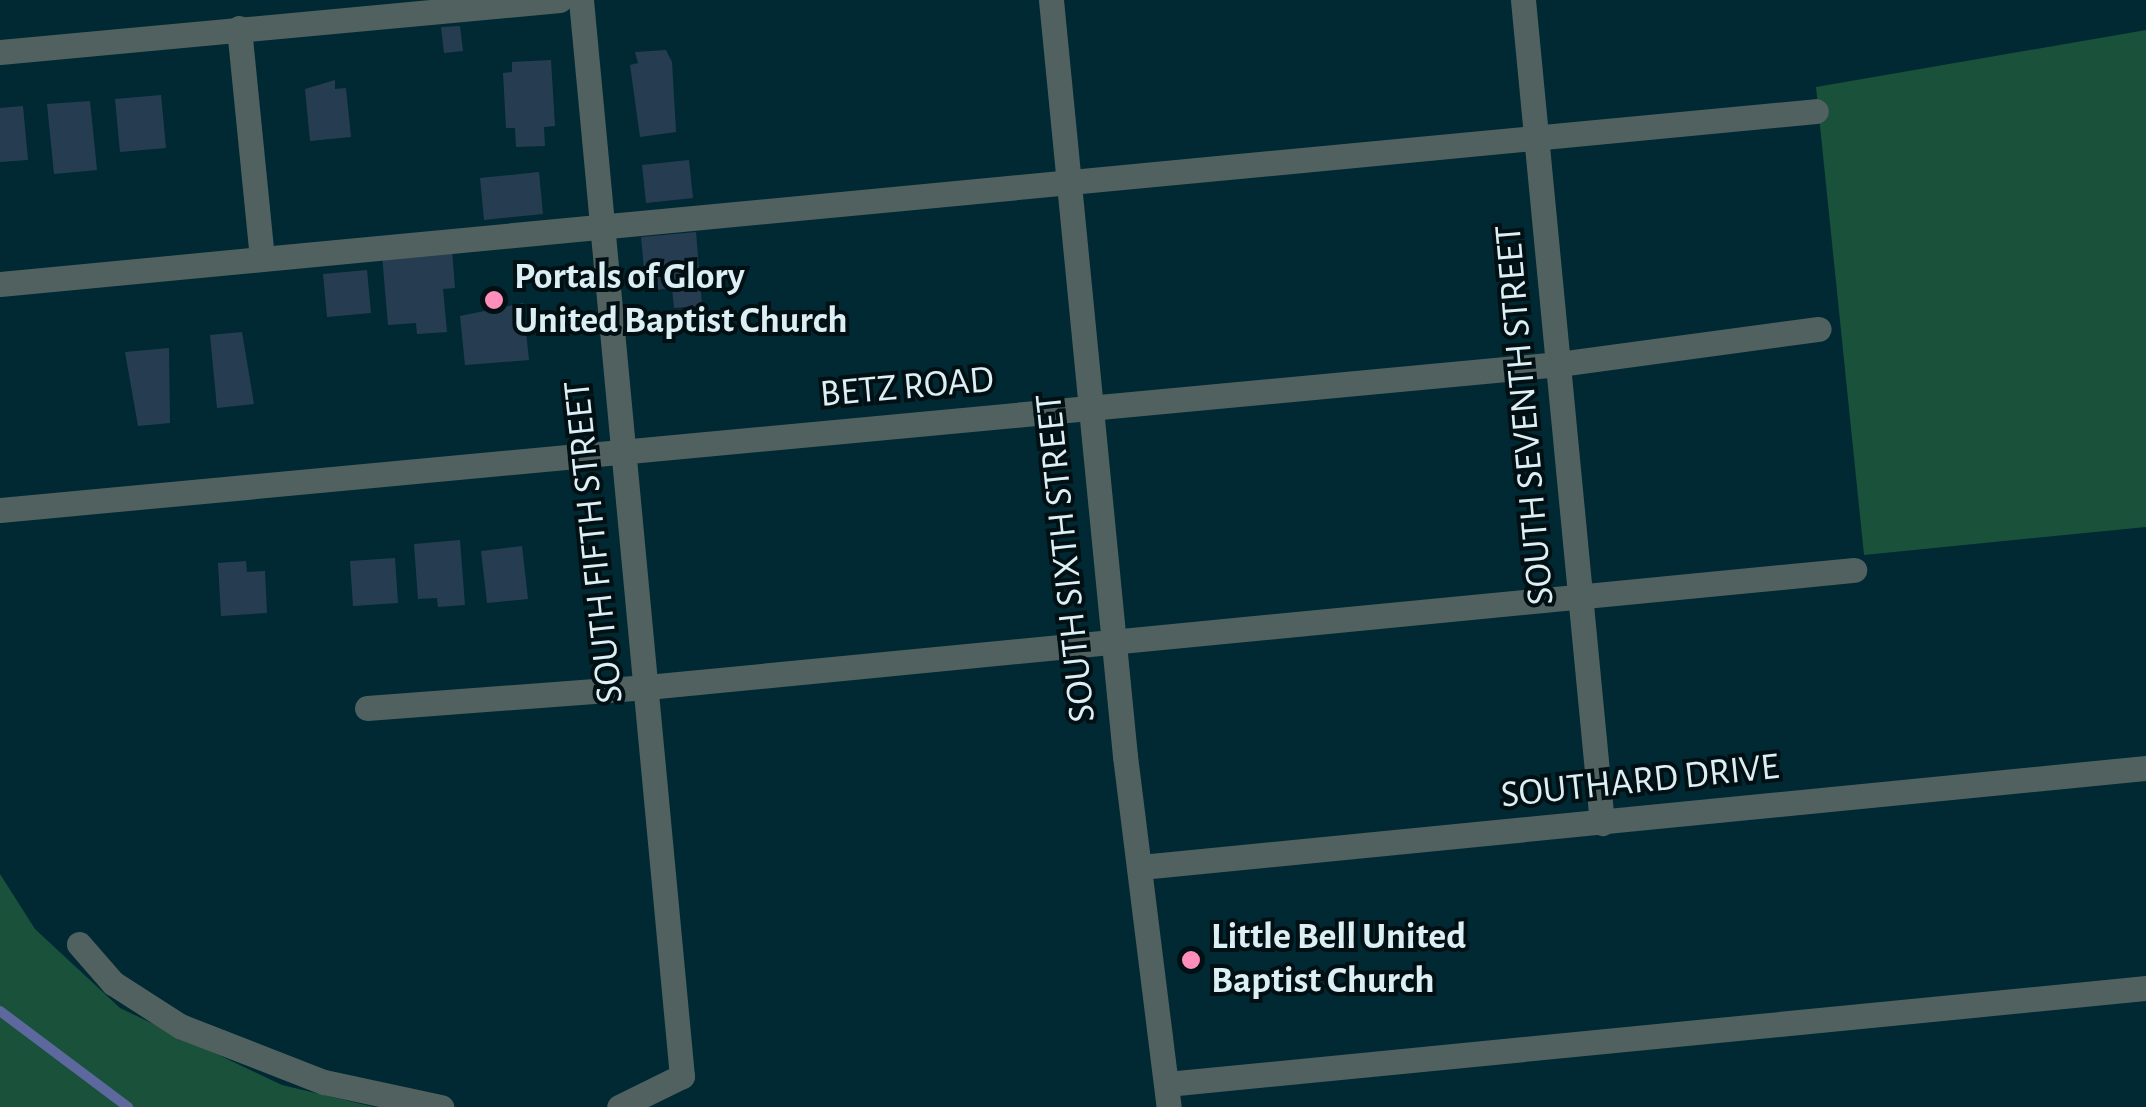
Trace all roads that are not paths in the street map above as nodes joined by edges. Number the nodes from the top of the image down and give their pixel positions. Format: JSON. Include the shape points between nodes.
{"nodes":[{"id":1,"x":560,"y":0,"type":"edge"},
{"id":2,"x":581,"y":0,"type":"edge"},
{"id":3,"x":1051,"y":0,"type":"edge"},
{"id":4,"x":1523,"y":0,"type":"edge"},
{"id":5,"x":239,"y":28,"type":"junction"},
{"id":6,"x":0,"y":52,"type":"edge"},
{"id":7,"x":1816,"y":111,"type":"dead end"},
{"id":8,"x":1538,"y":137,"type":"junction"},
{"id":9,"x":1070,"y":181,"type":"junction"},
{"id":10,"x":603,"y":224,"type":"junction"},
{"id":11,"x":262,"y":258,"type":"junction"},
{"id":12,"x":0,"y":284,"type":"edge"},
{"id":13,"x":1819,"y":329,"type":"dead end"},
{"id":14,"x":1559,"y":364,"type":"junction"},
{"id":15,"x":1089,"y":408,"type":"junction"},
{"id":16,"x":622,"y":452,"type":"junction"},
{"id":17,"x":0,"y":510,"type":"edge"},
{"id":18,"x":1854,"y":570,"type":"dead end"},
{"id":19,"x":1581,"y":601,"type":"junction"},
{"id":20,"x":1113,"y":644,"type":"junction"},
{"id":21,"x":648,"y":687,"type":"junction"},
{"id":22,"x":367,"y":708,"type":"dead end"},
{"id":23,"x":2146,"y":768,"type":"edge"},
{"id":24,"x":1602,"y":824,"type":"junction"},
{"id":25,"x":1141,"y":867,"type":"junction"},
{"id":26,"x":79,"y":944,"type":"dead end"},
{"id":27,"x":2146,"y":988,"type":"edge"},
{"id":28,"x":1168,"y":1096,"type":"edge"},
{"id":29,"x":441,"y":1107,"type":"edge"},
{"id":30,"x":619,"y":1107,"type":"edge"}],
"edges":[{"from":1,"to":5,"type":"street"},
{"from":2,"to":10,"type":"street","name":"SOUTH FIFTH STREET"},
{"from":3,"to":9,"type":"street","name":"SOUTH SIXTH STREET"},
{"from":4,"to":8,"type":"street","name":"SOUTH SEVENTH STREET"},
{"from":5,"to":6,"type":"street"},
{"from":5,"to":11,"type":"street"},
{"from":7,"to":8,"type":"street"},
{"from":8,"to":9,"type":"street"},
{"from":8,"to":14,"type":"street","name":"SOUTH SEVENTH STREET"},
{"from":9,"to":10,"type":"street"},
{"from":9,"to":15,"type":"street","name":"SOUTH SIXTH STREET"},
{"from":10,"to":11,"type":"street"},
{"from":10,"to":16,"type":"street","name":"SOUTH FIFTH STREET"},
{"from":11,"to":12,"type":"street"},
{"from":13,"to":14,"type":"street","name":"BETZ ROAD"},
{"from":14,"to":15,"type":"street","name":"BETZ ROAD"},
{"from":14,"to":19,"type":"street","name":"SOUTH SEVENTH STREET"},
{"from":15,"to":16,"type":"street","name":"BETZ ROAD"},
{"from":15,"to":20,"type":"street","name":"SOUTH SIXTH STREET"},
{"from":16,"to":17,"type":"street","name":"BETZ ROAD"},
{"from":16,"to":21,"type":"street","name":"SOUTH FIFTH STREET"},
{"from":18,"to":19,"type":"street"},
{"from":19,"to":20,"type":"street"},
{"from":19,"to":24,"type":"street","name":"SOUTH SEVENTH STREET"},
{"from":20,"to":21,"type":"street"},
{"from":20,"to":25,"type":"street","name":"SOUTH SIXTH STREET"},
{"from":21,"to":22,"type":"street"},
{"from":21,"to":30,"type":"street","name":"SOUTH FIFTH STREET","via":[[682,1076]]},
{"from":23,"to":24,"type":"street","name":"SOUTHARD DRIVE"},
{"from":24,"to":25,"type":"street","name":"SOUTHARD DRIVE"},
{"from":25,"to":28,"type":"street","name":"SOUTH SIXTH STREET"},
{"from":26,"to":29,"type":"street","via":[[113,983],[180,1026],[324,1082]]},
{"from":27,"to":28,"type":"street"}]}
